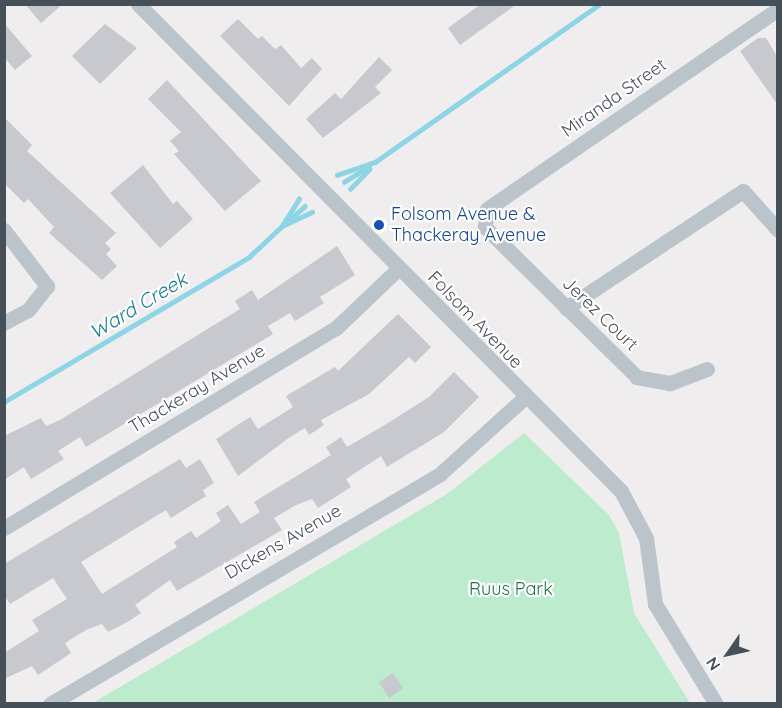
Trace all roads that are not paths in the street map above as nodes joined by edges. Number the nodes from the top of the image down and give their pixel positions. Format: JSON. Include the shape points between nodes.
{"nodes":[{"id":1,"x":138,"y":4,"type":"edge"},
{"id":2,"x":777,"y":9,"type":"edge"},
{"id":3,"x":485,"y":227,"type":"joint"},
{"id":4,"x":4,"y":230,"type":"edge"},
{"id":5,"x":777,"y":230,"type":"edge"},
{"id":6,"x":398,"y":268,"type":"junction"},
{"id":7,"x":566,"y":308,"type":"junction"},
{"id":8,"x":4,"y":323,"type":"edge"},
{"id":9,"x":707,"y":369,"type":"dead end"},
{"id":10,"x":524,"y":398,"type":"junction"},
{"id":11,"x":4,"y":528,"type":"edge"},
{"id":12,"x":50,"y":704,"type":"edge"},
{"id":13,"x":716,"y":704,"type":"edge"}],
"edges":[{"from":1,"to":6,"type":"street","name":"Folsom Avenue"},
{"from":2,"to":3,"type":"street","name":"Miranda Street","via":[[487,209]]},
{"from":3,"to":7,"type":"street","name":"Jerez Court"},
{"from":4,"to":8,"type":"street","via":[[47,286],[28,310]]},
{"from":5,"to":7,"type":"street","via":[[743,191]]},
{"from":6,"to":10,"type":"street","name":"Folsom Avenue"},
{"from":6,"to":11,"type":"street","name":"Thackeray Avenue","via":[[336,328]]},
{"from":7,"to":9,"type":"street","name":"Jerez Court","via":[[637,377],[670,382]]},
{"from":10,"to":12,"type":"street","name":"Dickens Avenue","via":[[440,474]]},
{"from":10,"to":13,"type":"street","name":"Folsom Avenue","via":[[635,512],[646,538],[655,604]]}]}
